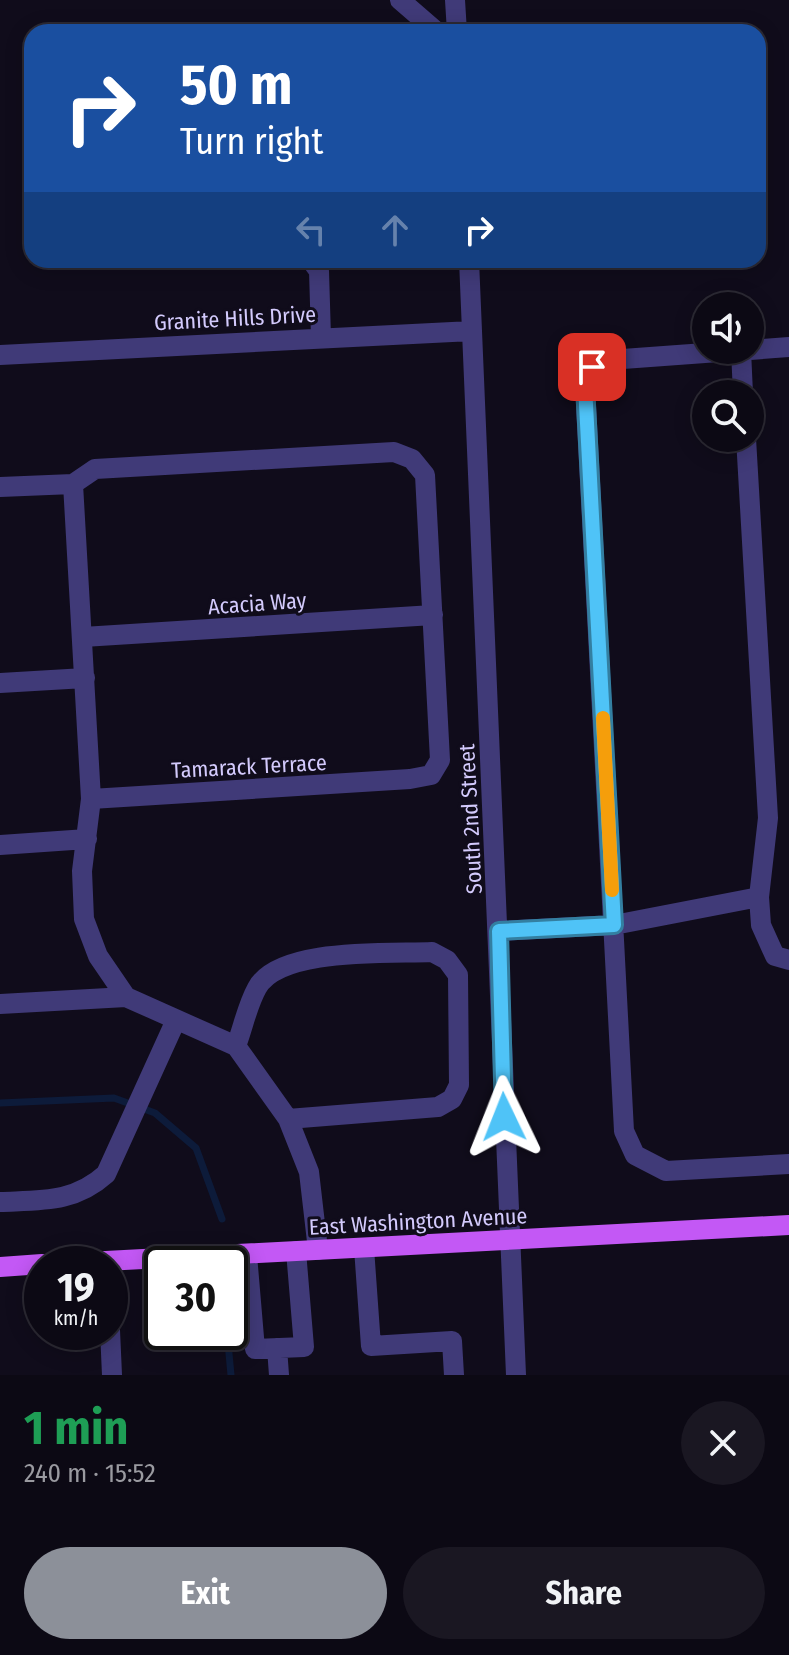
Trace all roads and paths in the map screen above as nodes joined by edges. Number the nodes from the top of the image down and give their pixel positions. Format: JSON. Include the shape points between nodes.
{"nodes":[{"id":1,"x":400,"y":0,"type":"edge"},
{"id":2,"x":455,"y":0,"type":"edge"},
{"id":3,"x":428,"y":24,"type":"edge"},
{"id":4,"x":456,"y":24,"type":"edge"},
{"id":5,"x":315,"y":268,"type":"edge"},
{"id":6,"x":469,"y":268,"type":"edge"},
{"id":7,"x":472,"y":331,"type":"junction"},
{"id":8,"x":321,"y":337,"type":"junction"},
{"id":9,"x":789,"y":347,"type":"edge"},
{"id":10,"x":764,"y":349,"type":"edge"},
{"id":11,"x":692,"y":354,"type":"edge"},
{"id":12,"x":0,"y":355,"type":"edge"},
{"id":13,"x":747,"y":452,"type":"edge"},
{"id":14,"x":73,"y":484,"type":"junction"},
{"id":15,"x":0,"y":487,"type":"edge"},
{"id":16,"x":433,"y":615,"type":"junction"},
{"id":17,"x":83,"y":637,"type":"junction"},
{"id":18,"x":85,"y":678,"type":"junction"},
{"id":19,"x":0,"y":683,"type":"edge"},
{"id":20,"x":91,"y":799,"type":"junction"},
{"id":21,"x":87,"y":839,"type":"junction"},
{"id":22,"x":0,"y":845,"type":"edge"},
{"id":23,"x":759,"y":897,"type":"junction"},
{"id":24,"x":614,"y":925,"type":"junction"},
{"id":25,"x":499,"y":931,"type":"junction"},
{"id":26,"x":789,"y":960,"type":"edge"},
{"id":27,"x":126,"y":997,"type":"junction"},
{"id":28,"x":0,"y":1004,"type":"edge"},
{"id":29,"x":176,"y":1020,"type":"junction"},
{"id":30,"x":236,"y":1046,"type":"junction"},
{"id":31,"x":288,"y":1119,"type":"junction"},
{"id":32,"x":789,"y":1164,"type":"edge"},
{"id":33,"x":0,"y":1202,"type":"edge"},
{"id":34,"x":789,"y":1225,"type":"edge"},
{"id":35,"x":508,"y":1241,"type":"junction"},
{"id":36,"x":364,"y":1248,"type":"junction"},
{"id":37,"x":318,"y":1250,"type":"junction"},
{"id":38,"x":296,"y":1251,"type":"junction"},
{"id":39,"x":248,"y":1255,"type":"edge"},
{"id":40,"x":24,"y":1265,"type":"edge"},
{"id":41,"x":0,"y":1267,"type":"edge"},
{"id":42,"x":248,"y":1267,"type":"edge"},
{"id":43,"x":277,"y":1348,"type":"junction"},
{"id":44,"x":111,"y":1350,"type":"edge"},
{"id":45,"x":112,"y":1375,"type":"edge"},
{"id":46,"x":279,"y":1375,"type":"edge"},
{"id":47,"x":454,"y":1375,"type":"edge"},
{"id":48,"x":516,"y":1375,"type":"edge"}],
"edges":[{"from":1,"to":3,"type":"street"},
{"from":2,"to":4,"type":"street"},
{"from":5,"to":8,"type":"street"},
{"from":6,"to":7,"type":"street","name":"South 2nd Street"},
{"from":7,"to":8,"type":"street","name":"Granite Hills Drive"},
{"from":7,"to":25,"type":"street","name":"South 2nd Street"},
{"from":8,"to":12,"type":"street","name":"Granite Hills Drive"},
{"from":9,"to":10,"type":"street"},
{"from":11,"to":24,"type":"street","via":[[609,360],[592,367],[585,386]]},
{"from":13,"to":23,"type":"street","via":[[768,818]]},
{"from":14,"to":15,"type":"street"},
{"from":14,"to":16,"type":"street","via":[[95,469],[394,452],[412,459],[425,475]]},
{"from":14,"to":17,"type":"street"},
{"from":16,"to":17,"type":"street","name":"Acacia Way"},
{"from":16,"to":20,"type":"street","name":"Tamarack Terrace","via":[[440,760],[431,775]]},
{"from":17,"to":18,"type":"street"},
{"from":18,"to":19,"type":"street"},
{"from":18,"to":20,"type":"street"},
{"from":20,"to":21,"type":"street"},
{"from":21,"to":22,"type":"street"},
{"from":21,"to":27,"type":"street","via":[[84,919],[98,956]]},
{"from":23,"to":24,"type":"street"},
{"from":23,"to":26,"type":"street","via":[[761,925],[775,956]]},
{"from":24,"to":25,"type":"street"},
{"from":24,"to":32,"type":"street","via":[[624,1131],[635,1155],[666,1171]]},
{"from":25,"to":35,"type":"street","name":"South 2nd Street"},
{"from":27,"to":28,"type":"street"},
{"from":27,"to":29,"type":"street"},
{"from":29,"to":30,"type":"street"},
{"from":29,"to":33,"type":"street","via":[[106,1174],[65,1199]]},
{"from":30,"to":31,"type":"street"},
{"from":30,"to":31,"type":"street","via":[[257,987],[291,962],[432,952],[458,975],[459,1085],[452,1099],[438,1107]]},
{"from":31,"to":37,"type":"street","via":[[309,1172]]},
{"from":34,"to":35,"type":"main road","name":"East Washington Avenue"},
{"from":35,"to":36,"type":"main road","name":"East Washington Avenue"},
{"from":35,"to":48,"type":"street","name":"South 2nd Street"},
{"from":36,"to":37,"type":"main road","name":"East Washington Avenue"},
{"from":36,"to":47,"type":"street","via":[[371,1346],[452,1341]]},
{"from":37,"to":38,"type":"main road","name":"East Washington Avenue"},
{"from":38,"to":39,"type":"main road","name":"East Washington Avenue"},
{"from":38,"to":43,"type":"street","via":[[304,1347]]},
{"from":40,"to":41,"type":"main road"},
{"from":42,"to":43,"type":"street","via":[[255,1349]]},
{"from":43,"to":46,"type":"street"},
{"from":44,"to":45,"type":"street"}]}
